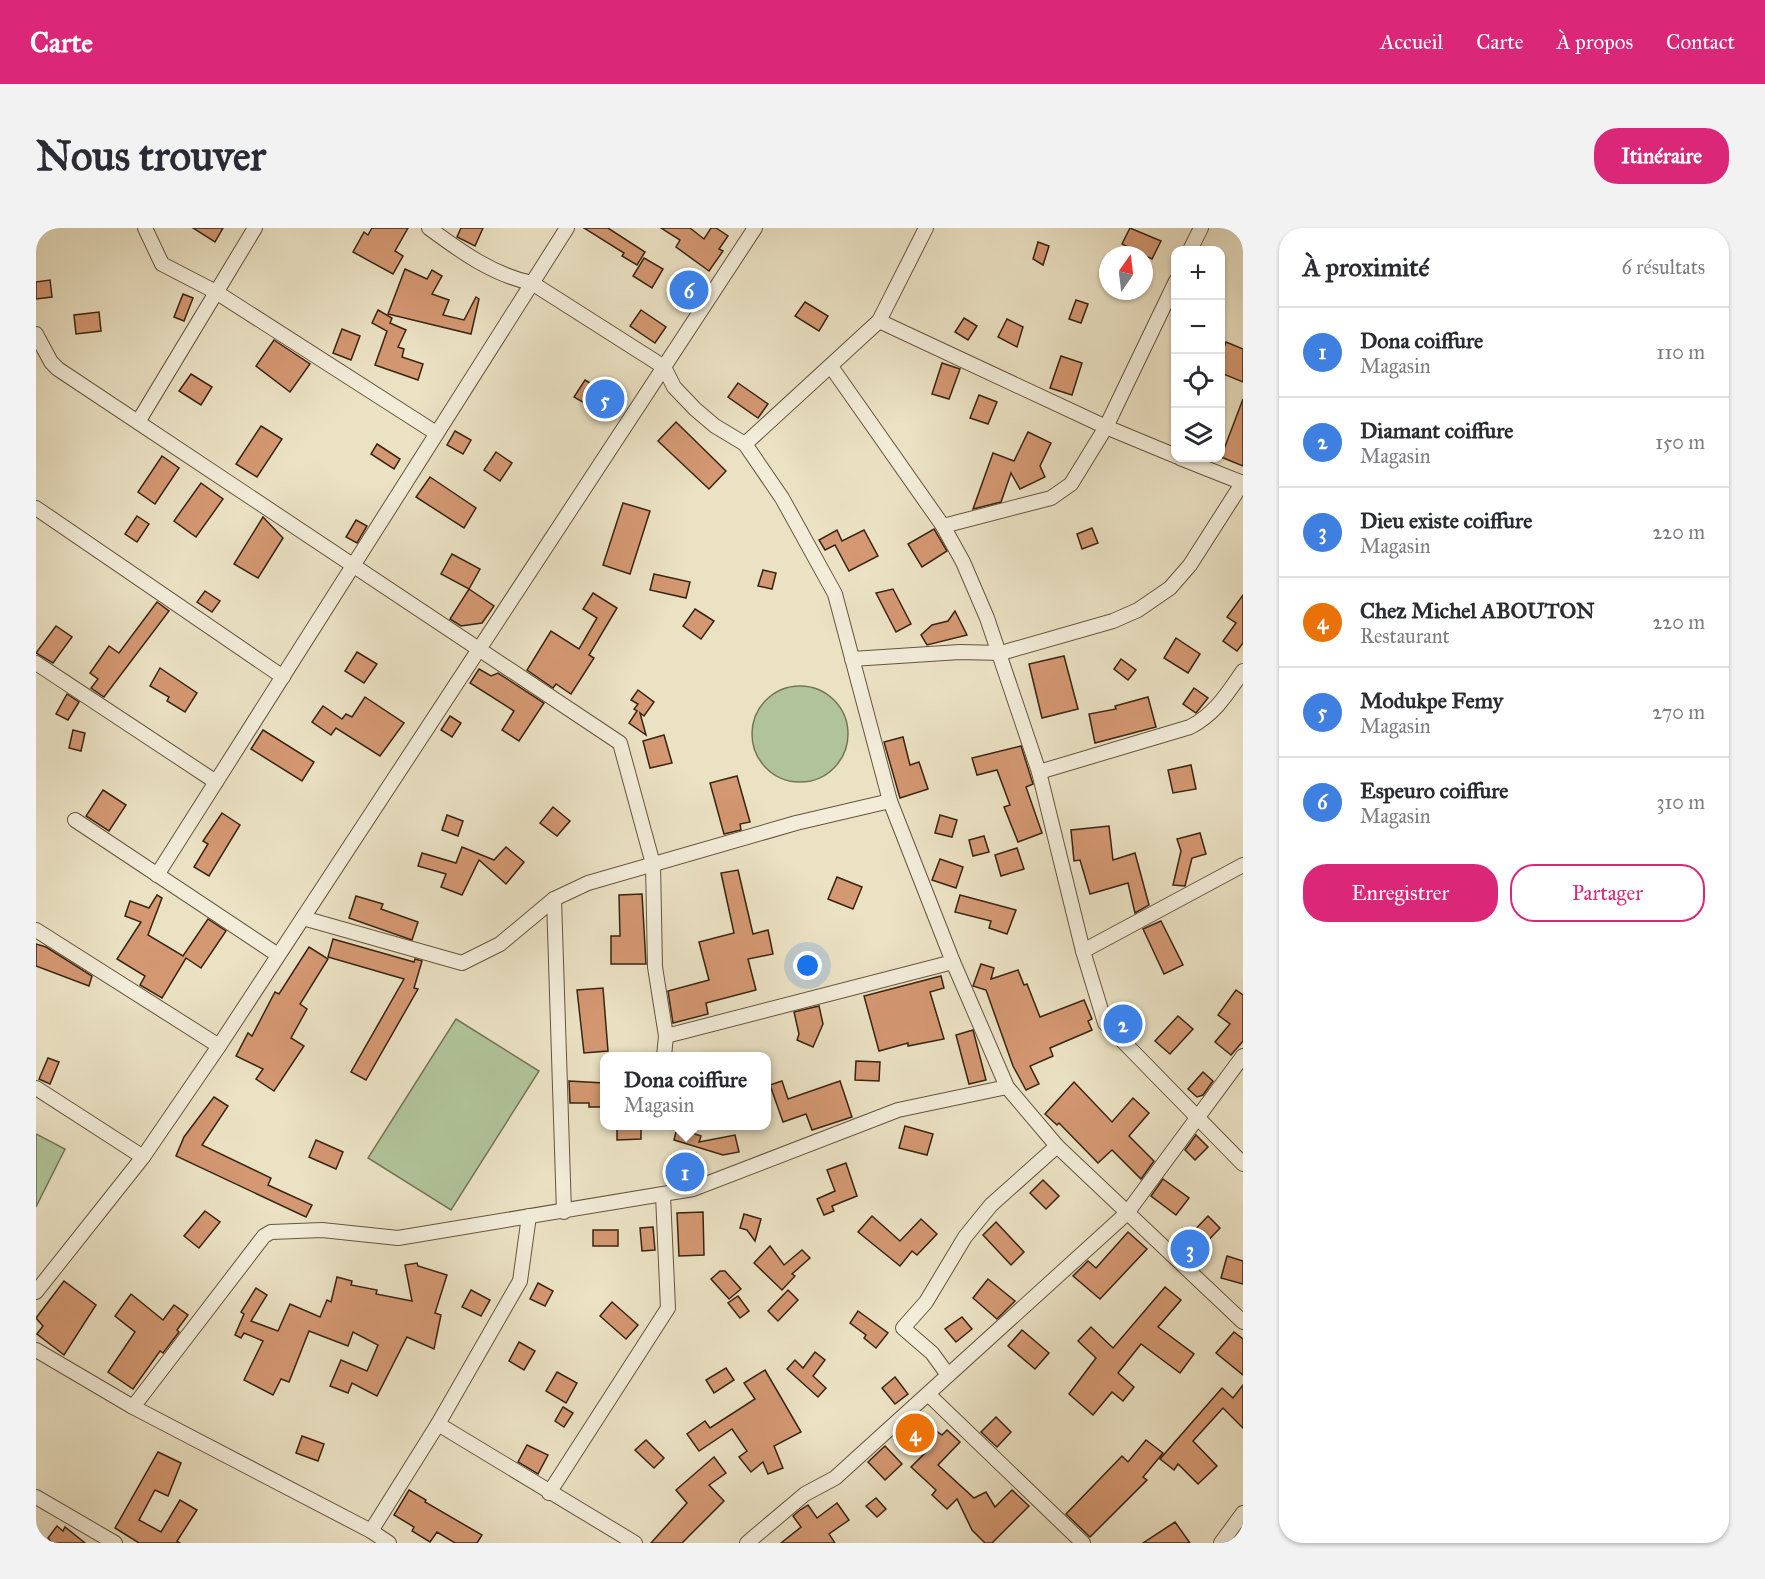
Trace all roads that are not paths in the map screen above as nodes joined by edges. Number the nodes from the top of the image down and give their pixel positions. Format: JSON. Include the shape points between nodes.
{"nodes":[{"id":1,"x":145,"y":228,"type":"edge"},
{"id":2,"x":255,"y":228,"type":"edge"},
{"id":3,"x":429,"y":228,"type":"edge"},
{"id":4,"x":567,"y":228,"type":"edge"},
{"id":5,"x":755,"y":228,"type":"edge"},
{"id":6,"x":926,"y":228,"type":"edge"},
{"id":7,"x":1201,"y":228,"type":"edge"},
{"id":8,"x":1192,"y":246,"type":"edge"},
{"id":9,"x":531,"y":284,"type":"junction"},
{"id":10,"x":1171,"y":291,"type":"edge"},
{"id":11,"x":216,"y":292,"type":"junction"},
{"id":12,"x":879,"y":321,"type":"junction"},
{"id":13,"x":36,"y":334,"type":"edge"},
{"id":14,"x":664,"y":367,"type":"junction"},
{"id":15,"x":832,"y":368,"type":"junction"},
{"id":16,"x":138,"y":422,"type":"junction"},
{"id":17,"x":1106,"y":427,"type":"junction"},
{"id":18,"x":436,"y":433,"type":"junction"},
{"id":19,"x":745,"y":444,"type":"junction"},
{"id":20,"x":1171,"y":454,"type":"edge"},
{"id":21,"x":1190,"y":462,"type":"edge"},
{"id":22,"x":1243,"y":483,"type":"edge"},
{"id":23,"x":36,"y":508,"type":"edge"},
{"id":24,"x":943,"y":526,"type":"junction"},
{"id":25,"x":353,"y":566,"type":"junction"},
{"id":26,"x":479,"y":649,"type":"junction"},
{"id":27,"x":1001,"y":653,"type":"junction"},
{"id":28,"x":852,"y":659,"type":"junction"},
{"id":29,"x":36,"y":663,"type":"edge"},
{"id":30,"x":1243,"y":671,"type":"edge"},
{"id":31,"x":283,"y":676,"type":"junction"},
{"id":32,"x":1040,"y":772,"type":"junction"},
{"id":33,"x":216,"y":782,"type":"junction"},
{"id":34,"x":890,"y":801,"type":"junction"},
{"id":35,"x":75,"y":820,"type":"dead end"},
{"id":36,"x":653,"y":864,"type":"junction"},
{"id":37,"x":1243,"y":866,"type":"edge"},
{"id":38,"x":157,"y":875,"type":"junction"},
{"id":39,"x":554,"y":899,"type":"junction"},
{"id":40,"x":303,"y":918,"type":"junction"},
{"id":41,"x":36,"y":930,"type":"edge"},
{"id":42,"x":1083,"y":951,"type":"junction"},
{"id":43,"x":278,"y":955,"type":"junction"},
{"id":44,"x":953,"y":963,"type":"junction"},
{"id":45,"x":666,"y":1036,"type":"junction"},
{"id":46,"x":219,"y":1046,"type":"junction"},
{"id":47,"x":664,"y":1052,"type":"edge"},
{"id":48,"x":1243,"y":1056,"type":"edge"},
{"id":49,"x":1007,"y":1087,"type":"junction"},
{"id":50,"x":36,"y":1088,"type":"edge"},
{"id":51,"x":1197,"y":1117,"type":"junction"},
{"id":52,"x":1057,"y":1146,"type":"junction"},
{"id":53,"x":143,"y":1157,"type":"junction"},
{"id":54,"x":1243,"y":1164,"type":"edge"},
{"id":55,"x":663,"y":1195,"type":"junction"},
{"id":56,"x":564,"y":1212,"type":"junction"},
{"id":57,"x":1127,"y":1213,"type":"junction"},
{"id":58,"x":529,"y":1216,"type":"junction"},
{"id":59,"x":36,"y":1292,"type":"edge"},
{"id":60,"x":1243,"y":1322,"type":"edge"},
{"id":61,"x":36,"y":1350,"type":"edge"},
{"id":62,"x":948,"y":1375,"type":"junction"},
{"id":63,"x":928,"y":1394,"type":"junction"},
{"id":64,"x":133,"y":1407,"type":"junction"},
{"id":65,"x":438,"y":1424,"type":"junction"},
{"id":66,"x":549,"y":1493,"type":"junction"},
{"id":67,"x":39,"y":1504,"type":"edge"},
{"id":68,"x":1243,"y":1513,"type":"edge"},
{"id":69,"x":371,"y":1531,"type":"junction"},
{"id":70,"x":115,"y":1543,"type":"edge"},
{"id":71,"x":389,"y":1543,"type":"edge"},
{"id":72,"x":635,"y":1543,"type":"edge"},
{"id":73,"x":747,"y":1543,"type":"edge"},
{"id":74,"x":1083,"y":1543,"type":"edge"},
{"id":75,"x":1221,"y":1543,"type":"edge"}],
"edges":[{"from":1,"to":11,"type":"street","via":[[162,264]]},
{"from":2,"to":11,"type":"street"},
{"from":3,"to":9,"type":"street","via":[[491,269]]},
{"from":4,"to":9,"type":"street"},
{"from":5,"to":14,"type":"street"},
{"from":6,"to":12,"type":"street"},
{"from":7,"to":8,"type":"street"},
{"from":9,"to":14,"type":"street"},
{"from":9,"to":18,"type":"street"},
{"from":10,"to":17,"type":"street"},
{"from":11,"to":16,"type":"street"},
{"from":11,"to":18,"type":"street"},
{"from":12,"to":15,"type":"street"},
{"from":12,"to":17,"type":"street"},
{"from":13,"to":16,"type":"street","via":[[58,369]]},
{"from":14,"to":19,"type":"street","via":[[674,387],[695,409]]},
{"from":14,"to":26,"type":"street"},
{"from":15,"to":19,"type":"street"},
{"from":15,"to":24,"type":"street"},
{"from":16,"to":25,"type":"street"},
{"from":17,"to":20,"type":"street"},
{"from":17,"to":24,"type":"street","via":[[1064,491],[1051,498]]},
{"from":18,"to":25,"type":"street"},
{"from":19,"to":28,"type":"street","via":[[782,498],[835,594]]},
{"from":21,"to":22,"type":"street"},
{"from":22,"to":27,"type":"street","via":[[1190,565],[1155,599],[1113,621]]},
{"from":23,"to":31,"type":"street"},
{"from":24,"to":27,"type":"street","via":[[963,562]]},
{"from":25,"to":26,"type":"street"},
{"from":25,"to":31,"type":"street"},
{"from":26,"to":36,"type":"street","via":[[620,743]]},
{"from":26,"to":40,"type":"street"},
{"from":27,"to":28,"type":"street"},
{"from":27,"to":32,"type":"street"},
{"from":28,"to":34,"type":"street"},
{"from":29,"to":33,"type":"street"},
{"from":30,"to":32,"type":"street","via":[[1216,709],[1198,723]]},
{"from":31,"to":33,"type":"street"},
{"from":32,"to":42,"type":"street"},
{"from":33,"to":38,"type":"street"},
{"from":34,"to":36,"type":"street"},
{"from":34,"to":44,"type":"street"},
{"from":35,"to":38,"type":"street"},
{"from":36,"to":39,"type":"street","via":[[588,883]]},
{"from":36,"to":45,"type":"street","via":[[654,967]]},
{"from":37,"to":42,"type":"street"},
{"from":38,"to":43,"type":"street"},
{"from":39,"to":40,"type":"street","via":[[500,944],[462,963]]},
{"from":39,"to":56,"type":"street"},
{"from":40,"to":43,"type":"street"},
{"from":41,"to":46,"type":"street"},
{"from":42,"to":51,"type":"street","via":[[1105,1023]]},
{"from":43,"to":46,"type":"street"},
{"from":44,"to":45,"type":"street"},
{"from":44,"to":49,"type":"street"},
{"from":45,"to":47,"type":"street"},
{"from":46,"to":53,"type":"street"},
{"from":48,"to":51,"type":"street"},
{"from":49,"to":52,"type":"street"},
{"from":49,"to":55,"type":"street","via":[[898,1110],[693,1189]]},
{"from":50,"to":53,"type":"street"},
{"from":51,"to":54,"type":"street"},
{"from":51,"to":57,"type":"street"},
{"from":52,"to":57,"type":"street"},
{"from":52,"to":62,"type":"street","via":[[991,1205],[965,1236],[926,1302],[903,1328],[932,1353]]},
{"from":53,"to":59,"type":"street"},
{"from":55,"to":56,"type":"street"},
{"from":55,"to":66,"type":"street","via":[[668,1308]]},
{"from":56,"to":58,"type":"street"},
{"from":57,"to":60,"type":"street"},
{"from":57,"to":62,"type":"street"},
{"from":58,"to":64,"type":"street","via":[[398,1238],[322,1230],[271,1232],[226,1281]]},
{"from":58,"to":65,"type":"street","via":[[520,1281]]},
{"from":61,"to":64,"type":"street"},
{"from":62,"to":63,"type":"street"},
{"from":63,"to":73,"type":"street","via":[[835,1478],[805,1494]]},
{"from":63,"to":74,"type":"street"},
{"from":64,"to":69,"type":"street"},
{"from":65,"to":66,"type":"street"},
{"from":65,"to":69,"type":"street"},
{"from":66,"to":72,"type":"street"},
{"from":67,"to":70,"type":"street"},
{"from":68,"to":75,"type":"street"},
{"from":69,"to":71,"type":"street"}]}
